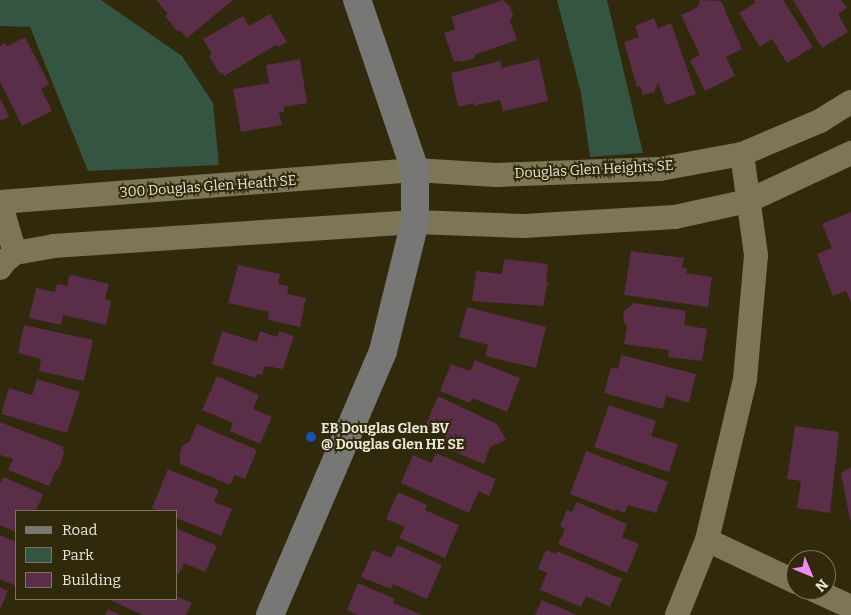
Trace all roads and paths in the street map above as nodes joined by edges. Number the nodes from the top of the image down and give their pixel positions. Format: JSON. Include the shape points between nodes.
{"nodes":[{"id":1,"x":357,"y":0,"type":"edge"},
{"id":2,"x":851,"y":102,"type":"edge"},
{"id":3,"x":851,"y":152,"type":"edge"},
{"id":4,"x":742,"y":154,"type":"junction"},
{"id":5,"x":415,"y":170,"type":"junction"},
{"id":6,"x":748,"y":201,"type":"junction"},
{"id":7,"x":0,"y":202,"type":"edge"},
{"id":8,"x":415,"y":222,"type":"junction"},
{"id":9,"x":8,"y":260,"type":"edge"},
{"id":10,"x":707,"y":540,"type":"junction"},
{"id":11,"x":786,"y":577,"type":"edge"},
{"id":12,"x":836,"y":600,"type":"edge"},
{"id":13,"x":851,"y":607,"type":"edge"},
{"id":14,"x":270,"y":615,"type":"edge"},
{"id":15,"x":677,"y":615,"type":"edge"}],
"edges":[{"from":1,"to":5,"type":"street"},
{"from":2,"to":4,"type":"street","name":"Douglas Glen Heights SE","via":[[820,121]]},
{"from":3,"to":6,"type":"street"},
{"from":4,"to":5,"type":"street","name":"Douglas Glen Heights SE","via":[[660,168],[496,175]]},
{"from":4,"to":6,"type":"street"},
{"from":5,"to":7,"type":"street","name":"300 Douglas Glen Heath SE"},
{"from":5,"to":8,"type":"street"},
{"from":6,"to":8,"type":"street","via":[[666,218],[524,226]]},
{"from":6,"to":10,"type":"street","via":[[756,255],[745,379]]},
{"from":7,"to":9,"type":"street","name":"300 Douglas Glen Heath SE"},
{"from":8,"to":9,"type":"street","name":"300 Douglas Glen Heath SE","via":[[53,246]]},
{"from":8,"to":14,"type":"street","via":[[383,351]]},
{"from":10,"to":11,"type":"street"},
{"from":10,"to":15,"type":"street"},
{"from":12,"to":13,"type":"street"}]}
